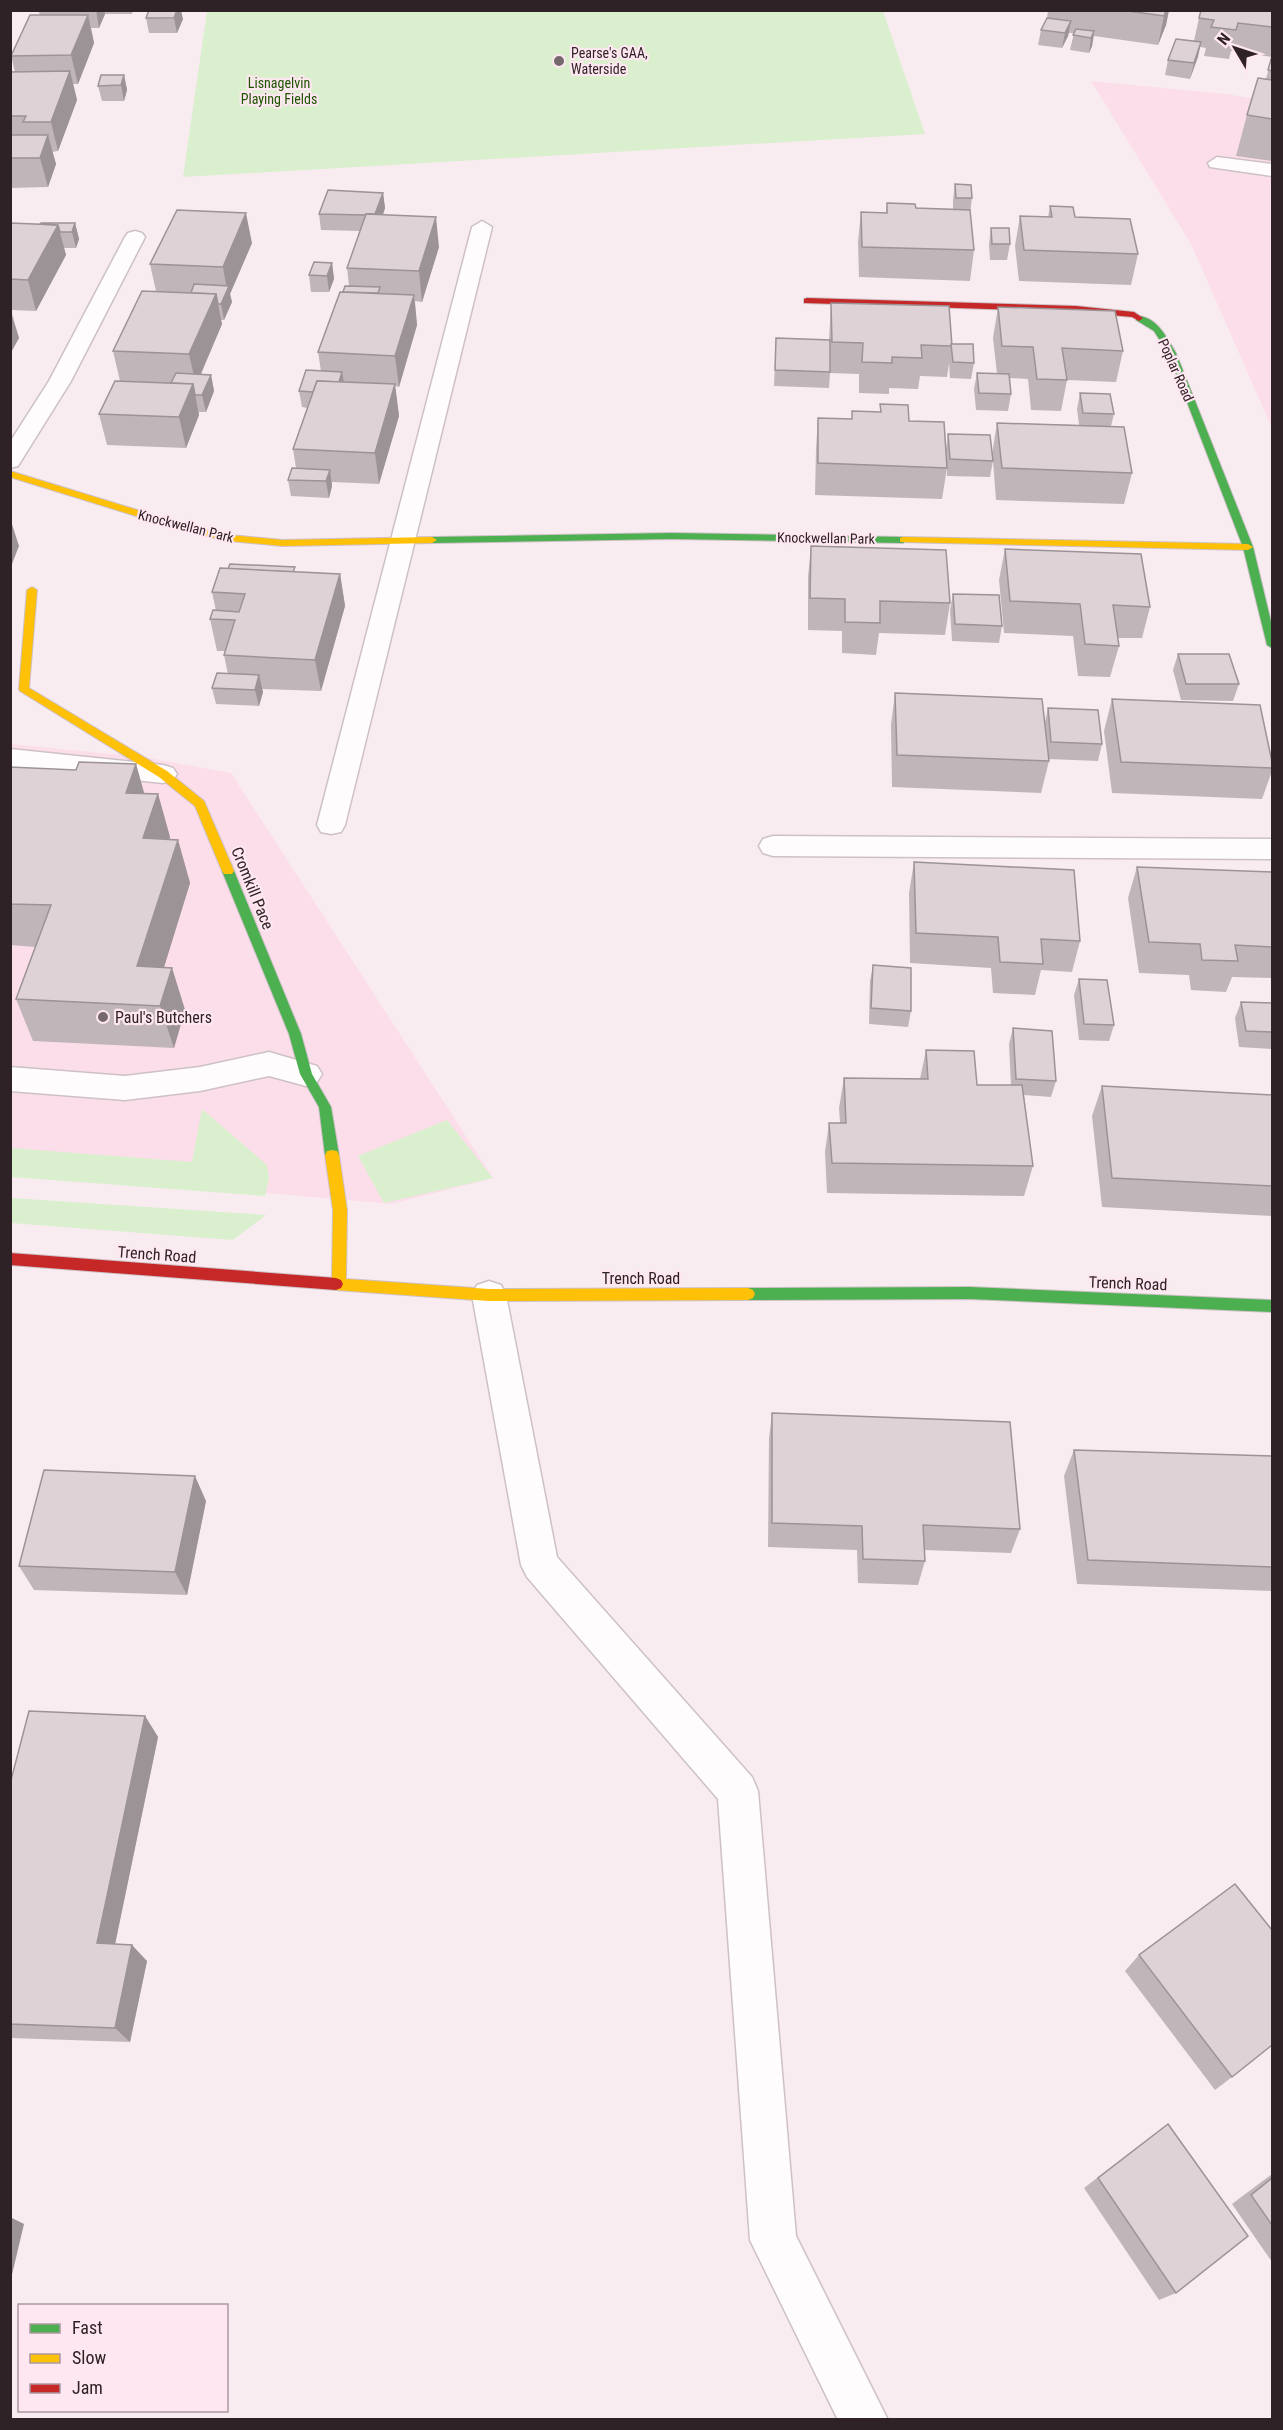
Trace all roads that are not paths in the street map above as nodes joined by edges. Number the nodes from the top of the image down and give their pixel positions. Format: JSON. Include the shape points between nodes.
{"nodes":[{"id":1,"x":1217,"y":163,"type":"dead end"},
{"id":2,"x":1272,"y":170,"type":"edge"},
{"id":3,"x":482,"y":227,"type":"dead end"},
{"id":4,"x":135,"y":237,"type":"dead end"},
{"id":5,"x":807,"y":301,"type":"dead end"},
{"id":6,"x":10,"y":461,"type":"edge"},
{"id":7,"x":10,"y":474,"type":"edge"},
{"id":8,"x":404,"y":540,"type":"junction"},
{"id":9,"x":1248,"y":547,"type":"junction"},
{"id":10,"x":32,"y":590,"type":"dead end"},
{"id":11,"x":1272,"y":645,"type":"edge"},
{"id":12,"x":10,"y":758,"type":"edge"},
{"id":13,"x":163,"y":774,"type":"junction"},
{"id":14,"x":331,"y":825,"type":"dead end"},
{"id":15,"x":773,"y":846,"type":"dead end"},
{"id":16,"x":1272,"y":849,"type":"edge"},
{"id":17,"x":306,"y":1074,"type":"junction"},
{"id":18,"x":10,"y":1079,"type":"edge"},
{"id":19,"x":10,"y":1259,"type":"edge"},
{"id":20,"x":339,"y":1284,"type":"junction"},
{"id":21,"x":489,"y":1295,"type":"junction"},
{"id":22,"x":1272,"y":1306,"type":"edge"},
{"id":23,"x":864,"y":2420,"type":"edge"}],
"edges":[{"from":1,"to":2,"type":"street"},
{"from":3,"to":8,"type":"street"},
{"from":4,"to":6,"type":"street","via":[[60,381]]},
{"from":5,"to":9,"type":"street","name":"Poplar Road","via":[[1076,309],[1134,315],[1157,329],[1172,353]]},
{"from":7,"to":8,"type":"street","name":"Knockwellan Park","via":[[183,528],[230,538],[283,543]]},
{"from":8,"to":9,"type":"street","name":"Knockwellan Park","via":[[671,536]]},
{"from":8,"to":14,"type":"street"},
{"from":9,"to":11,"type":"street","name":"Poplar Road"},
{"from":10,"to":13,"type":"street","name":"Cromkill Pace","via":[[24,688]]},
{"from":12,"to":13,"type":"street"},
{"from":13,"to":17,"type":"street","name":"Cromkill Pace","via":[[200,804],[295,1034]]},
{"from":15,"to":16,"type":"street"},
{"from":17,"to":18,"type":"street","via":[[269,1064],[200,1079],[125,1088]]},
{"from":17,"to":20,"type":"street","name":"Cromkill Pace","via":[[325,1107],[340,1210]]},
{"from":19,"to":20,"type":"street","name":"Trench Road"},
{"from":20,"to":21,"type":"street","name":"Trench Road"},
{"from":21,"to":22,"type":"street","name":"Trench Road","via":[[969,1293]]},
{"from":21,"to":23,"type":"street","via":[[540,1565],[738,1791],[773,2240]]}]}
